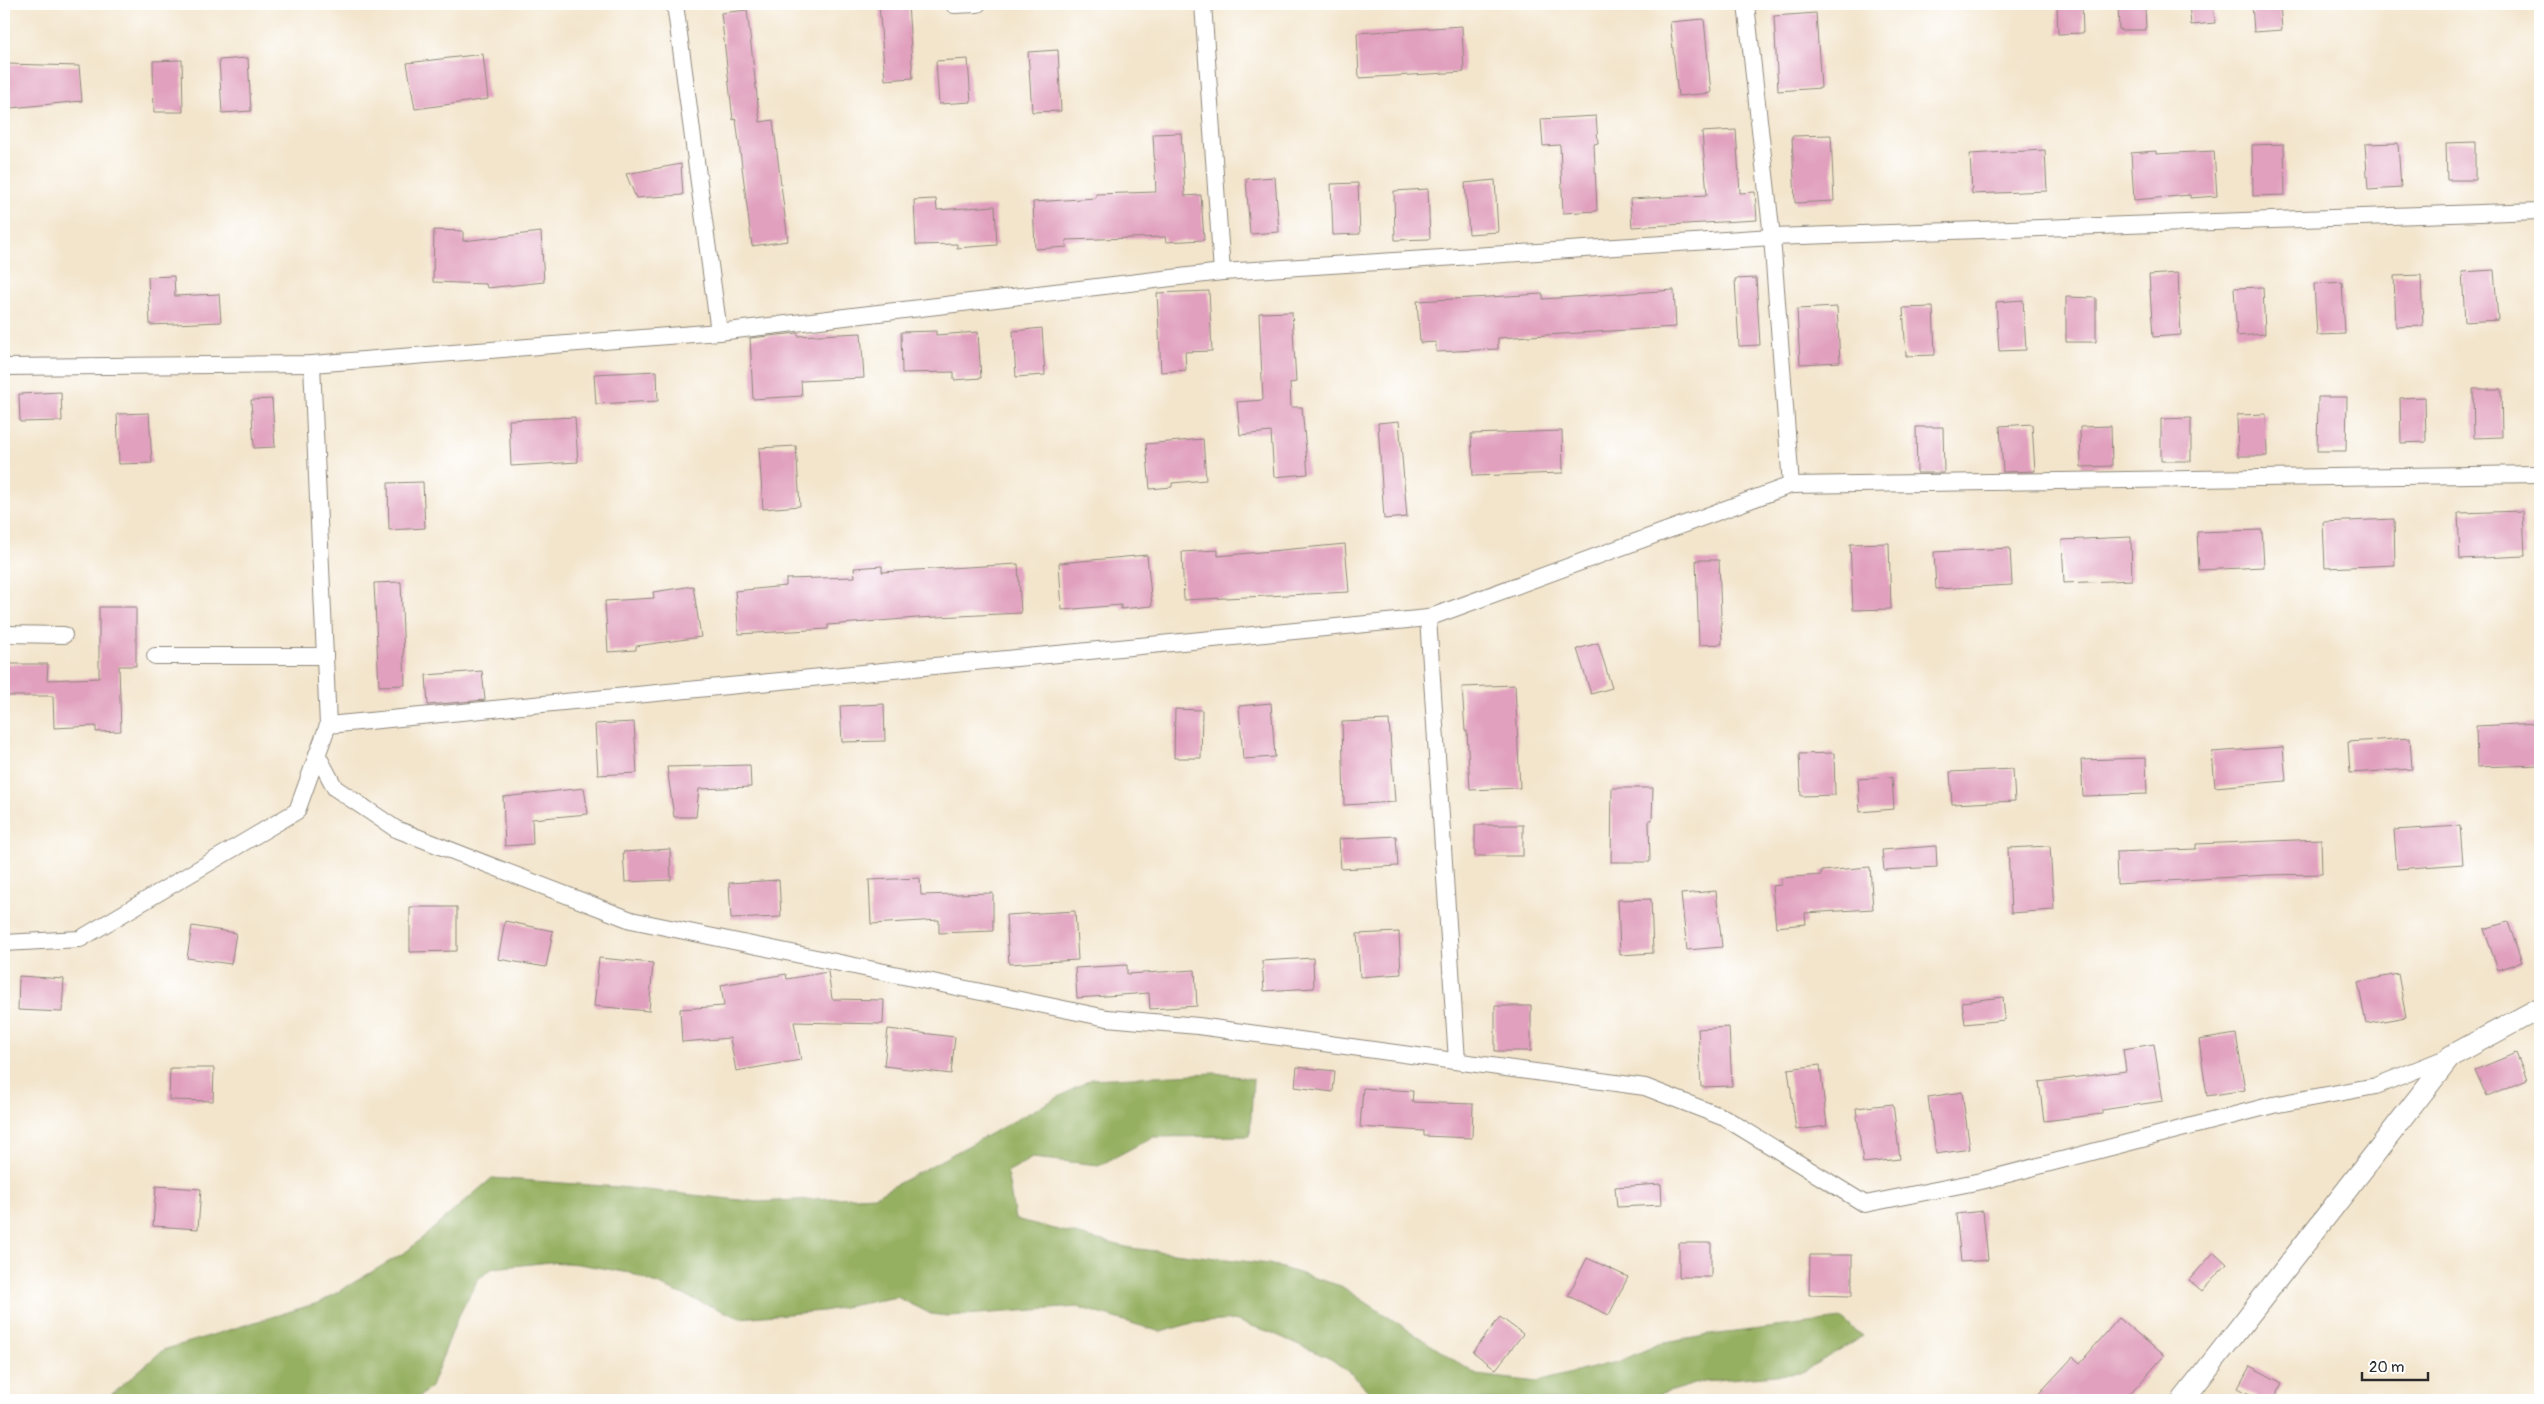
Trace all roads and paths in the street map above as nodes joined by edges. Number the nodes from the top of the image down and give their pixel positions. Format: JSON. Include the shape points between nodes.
{"nodes":[{"id":1,"x":675,"y":4,"type":"edge"},
{"id":2,"x":978,"y":4,"type":"edge"},
{"id":3,"x":1203,"y":4,"type":"edge"},
{"id":4,"x":1746,"y":4,"type":"edge"},
{"id":5,"x":954,"y":6,"type":"dead end"},
{"id":6,"x":2540,"y":211,"type":"edge"},
{"id":7,"x":1772,"y":238,"type":"junction"},
{"id":8,"x":1222,"y":272,"type":"junction"},
{"id":9,"x":719,"y":332,"type":"junction"},
{"id":10,"x":312,"y":364,"type":"junction"},
{"id":11,"x":4,"y":367,"type":"edge"},
{"id":12,"x":2540,"y":474,"type":"edge"},
{"id":13,"x":1790,"y":485,"type":"junction"},
{"id":14,"x":1428,"y":618,"type":"junction"},
{"id":15,"x":4,"y":634,"type":"edge"},
{"id":16,"x":64,"y":635,"type":"dead end"},
{"id":17,"x":155,"y":656,"type":"dead end"},
{"id":18,"x":325,"y":656,"type":"junction"},
{"id":19,"x":328,"y":724,"type":"junction"},
{"id":20,"x":317,"y":754,"type":"junction"},
{"id":21,"x":4,"y":943,"type":"edge"},
{"id":22,"x":2540,"y":1008,"type":"edge"},
{"id":23,"x":2451,"y":1056,"type":"junction"},
{"id":24,"x":1457,"y":1061,"type":"junction"},
{"id":25,"x":2183,"y":1400,"type":"edge"}],
"edges":[{"from":1,"to":9,"type":"street"},
{"from":2,"to":5,"type":"street"},
{"from":3,"to":8,"type":"street"},
{"from":4,"to":7,"type":"street"},
{"from":6,"to":7,"type":"street"},
{"from":7,"to":8,"type":"street"},
{"from":7,"to":13,"type":"street"},
{"from":8,"to":9,"type":"street"},
{"from":9,"to":10,"type":"street"},
{"from":10,"to":11,"type":"street"},
{"from":10,"to":18,"type":"street"},
{"from":12,"to":13,"type":"street"},
{"from":13,"to":14,"type":"street"},
{"from":14,"to":19,"type":"street"},
{"from":14,"to":24,"type":"street"},
{"from":15,"to":16,"type":"street"},
{"from":17,"to":18,"type":"street"},
{"from":18,"to":19,"type":"street"},
{"from":19,"to":20,"type":"street"},
{"from":20,"to":21,"type":"street","via":[[297,811],[80,939]]},
{"from":20,"to":24,"type":"street","via":[[335,788],[396,829],[630,920],[1107,1018],[1198,1026]]},
{"from":22,"to":23,"type":"street"},
{"from":23,"to":24,"type":"street","via":[[2376,1086],[2273,1105],[1981,1181],[1865,1204],[1725,1118],[1645,1086]]},
{"from":23,"to":25,"type":"street"}]}
